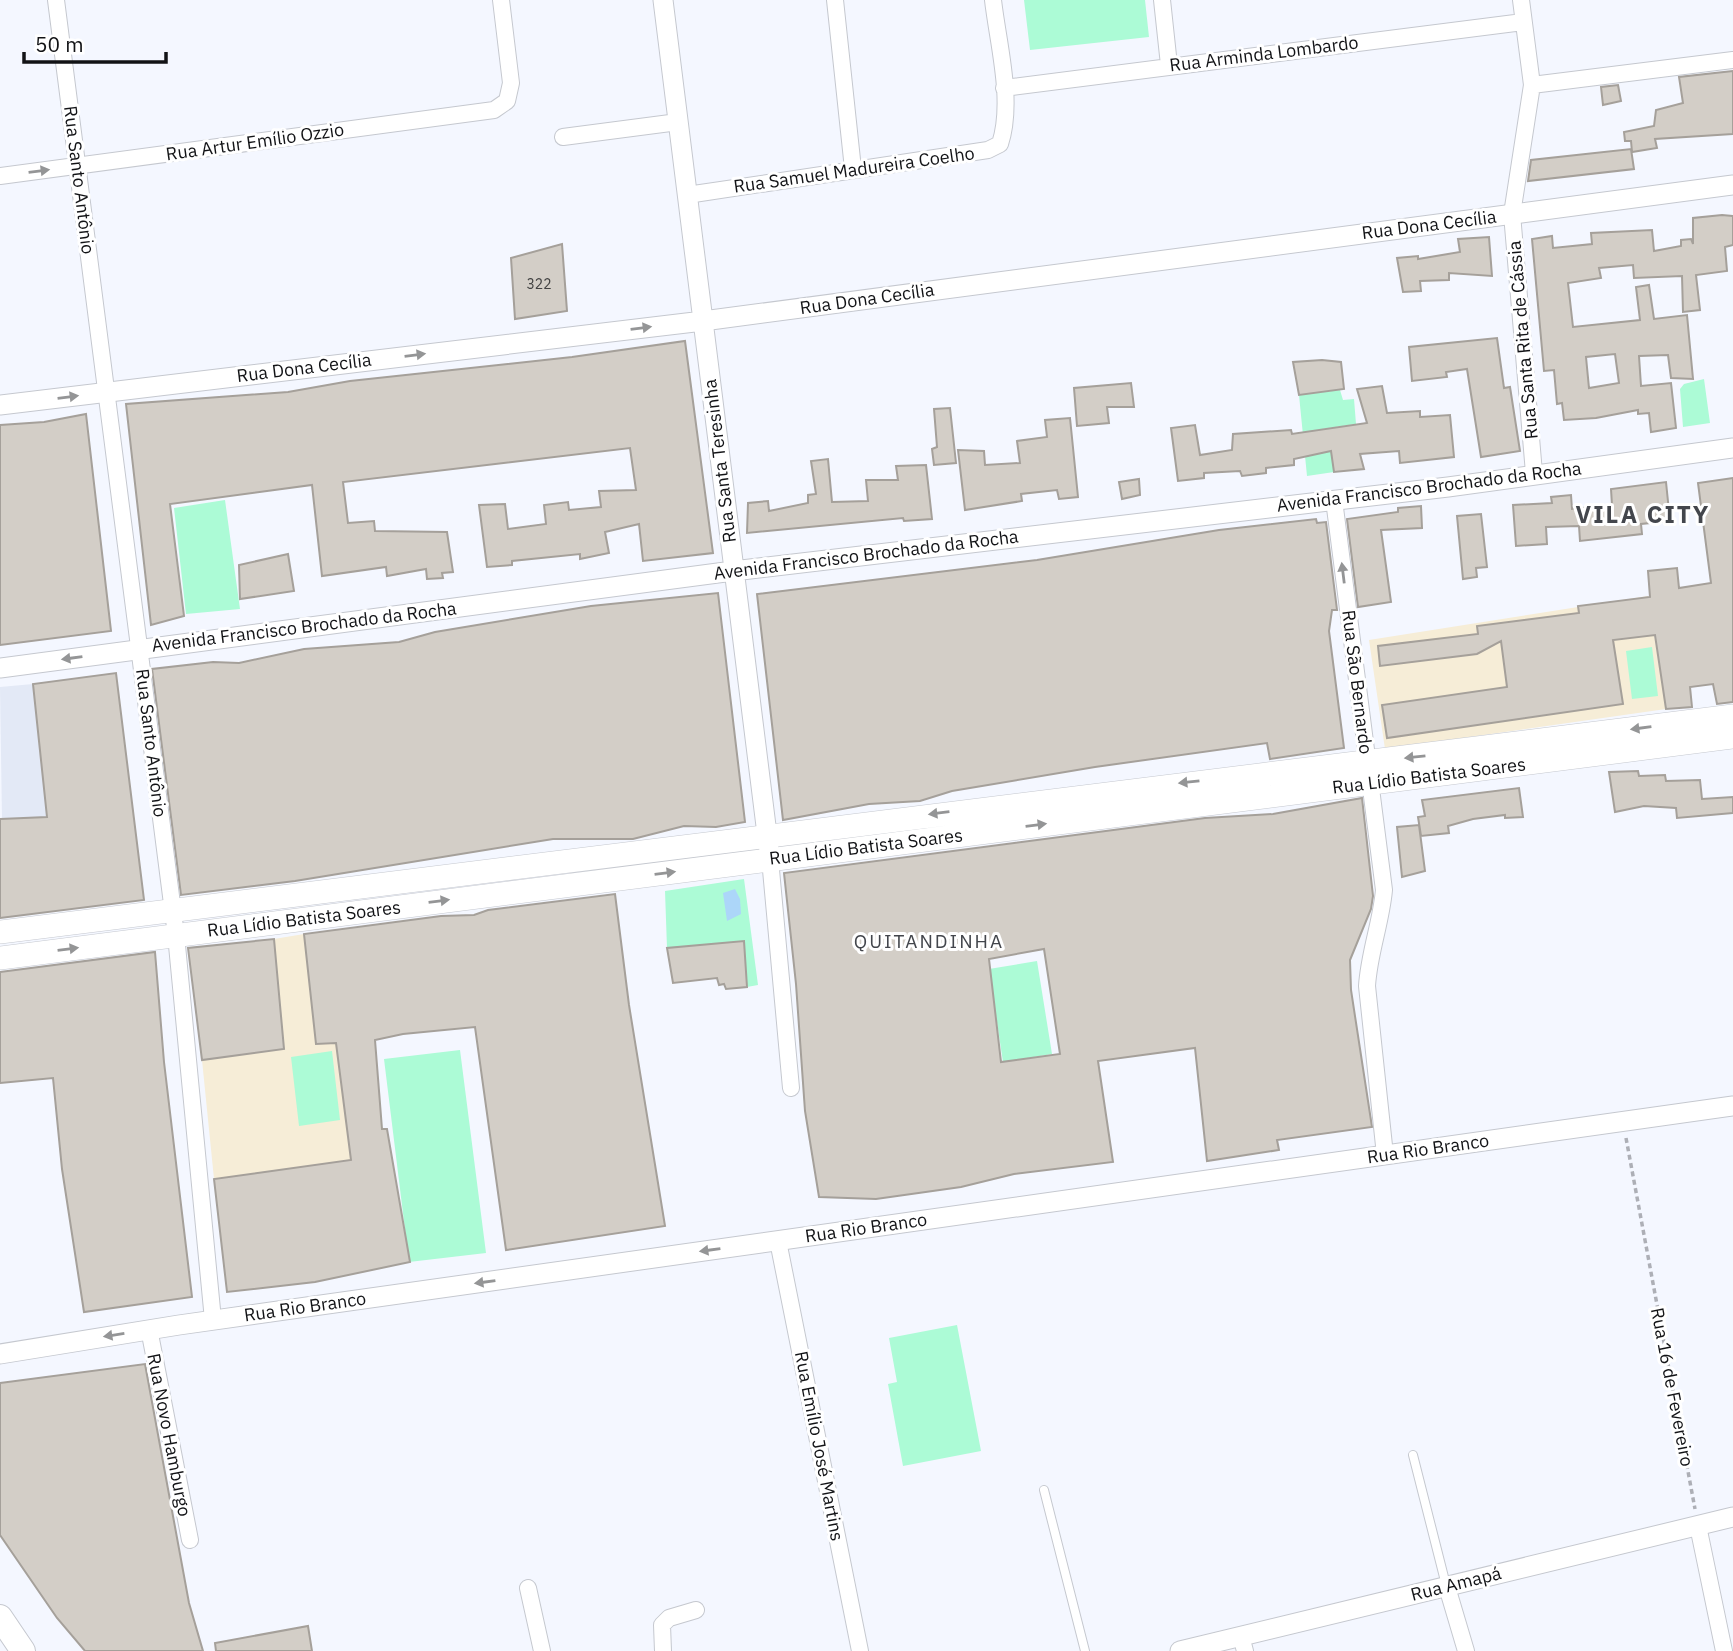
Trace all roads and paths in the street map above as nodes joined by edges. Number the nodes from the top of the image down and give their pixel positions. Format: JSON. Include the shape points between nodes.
{"nodes":[{"id":1,"x":56,"y":0,"type":"edge"},
{"id":2,"x":501,"y":0,"type":"edge"},
{"id":3,"x":663,"y":0,"type":"edge"},
{"id":4,"x":835,"y":0,"type":"edge"},
{"id":5,"x":993,"y":0,"type":"edge"},
{"id":6,"x":1162,"y":0,"type":"edge"},
{"id":7,"x":1521,"y":0,"type":"edge"},
{"id":8,"x":1523,"y":22,"type":"junction"},
{"id":9,"x":1733,"y":60,"type":"edge"},
{"id":10,"x":1168,"y":65,"type":"junction"},
{"id":11,"x":1532,"y":85,"type":"junction"},
{"id":12,"x":1004,"y":88,"type":"junction"},
{"id":13,"x":678,"y":122,"type":"junction"},
{"id":14,"x":563,"y":137,"type":"dead end"},
{"id":15,"x":78,"y":166,"type":"junction"},
{"id":16,"x":853,"y":169,"type":"junction"},
{"id":17,"x":0,"y":176,"type":"edge"},
{"id":18,"x":1733,"y":185,"type":"edge"},
{"id":19,"x":687,"y":195,"type":"junction"},
{"id":20,"x":1511,"y":214,"type":"junction"},
{"id":21,"x":703,"y":321,"type":"junction"},
{"id":22,"x":106,"y":392,"type":"junction"},
{"id":23,"x":0,"y":405,"type":"edge"},
{"id":24,"x":1733,"y":448,"type":"edge"},
{"id":25,"x":1534,"y":473,"type":"junction"},
{"id":26,"x":1334,"y":500,"type":"junction"},
{"id":27,"x":733,"y":571,"type":"junction"},
{"id":28,"x":139,"y":649,"type":"junction"},
{"id":29,"x":0,"y":668,"type":"edge"},
{"id":30,"x":1733,"y":716,"type":"edge"},
{"id":31,"x":1687,"y":732,"type":"junction"},
{"id":32,"x":1733,"y":737,"type":"edge"},
{"id":33,"x":1369,"y":773,"type":"junction"},
{"id":34,"x":1251,"y":787,"type":"junction"},
{"id":35,"x":993,"y":807,"type":"junction"},
{"id":36,"x":997,"y":830,"type":"junction"},
{"id":37,"x":767,"y":835,"type":"junction"},
{"id":38,"x":770,"y":859,"type":"junction"},
{"id":39,"x":551,"y":863,"type":"junction"},
{"id":40,"x":471,"y":873,"type":"junction"},
{"id":41,"x":553,"y":887,"type":"junction"},
{"id":42,"x":304,"y":895,"type":"junction"},
{"id":43,"x":473,"y":897,"type":"junction"},
{"id":44,"x":173,"y":912,"type":"junction"},
{"id":45,"x":307,"y":919,"type":"junction"},
{"id":46,"x":0,"y":932,"type":"edge"},
{"id":47,"x":176,"y":935,"type":"junction"},
{"id":48,"x":0,"y":949,"type":"edge"},
{"id":49,"x":0,"y":958,"type":"edge"},
{"id":50,"x":791,"y":1088,"type":"dead end"},
{"id":51,"x":1733,"y":1106,"type":"edge"},
{"id":52,"x":1623,"y":1122,"type":"junction"},
{"id":53,"x":1385,"y":1155,"type":"junction"},
{"id":54,"x":778,"y":1241,"type":"junction"},
{"id":55,"x":213,"y":1320,"type":"junction"},
{"id":56,"x":149,"y":1329,"type":"junction"},
{"id":57,"x":0,"y":1354,"type":"edge"},
{"id":58,"x":1413,"y":1455,"type":"dead end"},
{"id":59,"x":1044,"y":1490,"type":"dead end"},
{"id":60,"x":1733,"y":1517,"type":"edge"},
{"id":61,"x":1699,"y":1526,"type":"junction"},
{"id":62,"x":190,"y":1540,"type":"dead end"},
{"id":63,"x":1447,"y":1587,"type":"junction"},
{"id":64,"x":528,"y":1588,"type":"dead end"},
{"id":65,"x":696,"y":1610,"type":"dead end"},
{"id":66,"x":0,"y":1617,"type":"edge"},
{"id":67,"x":1243,"y":1644,"type":"edge"},
{"id":68,"x":23,"y":1651,"type":"edge"},
{"id":69,"x":542,"y":1651,"type":"edge"},
{"id":70,"x":663,"y":1651,"type":"edge"},
{"id":71,"x":860,"y":1651,"type":"edge"},
{"id":72,"x":1085,"y":1651,"type":"edge"},
{"id":73,"x":1180,"y":1651,"type":"edge"},
{"id":74,"x":1465,"y":1651,"type":"edge"},
{"id":75,"x":1724,"y":1651,"type":"edge"}],
"edges":[{"from":1,"to":15,"type":"street","name":"Rua Santo Antônio"},
{"from":2,"to":15,"type":"street","name":"Rua Artur Emílio Ozzio","via":[[510,83],[507,101],[494,110]]},
{"from":3,"to":13,"type":"street","name":"Rua Santa Teresinha"},
{"from":4,"to":16,"type":"street"},
{"from":5,"to":12,"type":"street","name":"Rua Samuel Madureira Coelho"},
{"from":6,"to":10,"type":"street"},
{"from":7,"to":8,"type":"street","name":"Rua Santa Rita de Cássia"},
{"from":8,"to":10,"type":"street","name":"Rua Arminda Lombardo"},
{"from":8,"to":11,"type":"street","name":"Rua Santa Rita de Cássia"},
{"from":9,"to":11,"type":"street"},
{"from":10,"to":12,"type":"street","name":"Rua Arminda Lombardo"},
{"from":11,"to":20,"type":"street","name":"Rua Santa Rita de Cássia"},
{"from":12,"to":16,"type":"street","name":"Rua Samuel Madureira Coelho","via":[[1000,144],[988,150]]},
{"from":13,"to":14,"type":"street"},
{"from":13,"to":19,"type":"street","name":"Rua Santa Teresinha"},
{"from":17,"to":15,"type":"street","name":"Rua Artur Emílio Ozzio","one_way":true},
{"from":15,"to":22,"type":"street","name":"Rua Santo Antônio"},
{"from":16,"to":19,"type":"street","name":"Rua Samuel Madureira Coelho"},
{"from":18,"to":20,"type":"street","name":"Rua Dona Cecília"},
{"from":19,"to":21,"type":"street","name":"Rua Santa Teresinha"},
{"from":20,"to":21,"type":"street","name":"Rua Dona Cecília"},
{"from":20,"to":25,"type":"street","name":"Rua Santa Rita de Cássia"},
{"from":22,"to":21,"type":"street","name":"Rua Dona Cecília","one_way":true},
{"from":21,"to":27,"type":"street","name":"Rua Santa Teresinha"},
{"from":23,"to":22,"type":"street","name":"Rua Dona Cecília","one_way":true},
{"from":22,"to":28,"type":"street","name":"Rua Santo Antônio"},
{"from":24,"to":25,"type":"street","name":"Avenida Francisco Brochado da Rocha"},
{"from":25,"to":26,"type":"street","name":"Avenida Francisco Brochado da Rocha"},
{"from":26,"to":27,"type":"street","name":"Avenida Francisco Brochado da Rocha"},
{"from":33,"to":26,"type":"street","name":"Rua São Bernardo","one_way":true},
{"from":27,"to":28,"type":"street","name":"Avenida Francisco Brochado da Rocha"},
{"from":27,"to":37,"type":"street","name":"Rua Santa Teresinha"},
{"from":28,"to":29,"type":"street","name":"Avenida Francisco Brochado da Rocha","one_way":true},
{"from":28,"to":44,"type":"street","name":"Rua Santo Antônio"},
{"from":30,"to":31,"type":"main road","name":"Rua Lídio Batista Soares"},
{"from":31,"to":32,"type":"main road","name":"Rua Lídio Batista Soares"},
{"from":31,"to":33,"type":"main road","name":"Rua Lídio Batista Soares"},
{"from":33,"to":34,"type":"main road","name":"Rua Lídio Batista Soares"},
{"from":33,"to":53,"type":"street","name":"Rua São Bernardo","via":[[1384,890],[1367,986]]},
{"from":34,"to":35,"type":"main road","name":"Rua Lídio Batista Soares","one_way":true},
{"from":36,"to":34,"type":"main road","name":"Rua Lídio Batista Soares","one_way":true},
{"from":35,"to":36,"type":"main road"},
{"from":35,"to":37,"type":"main road","name":"Rua Lídio Batista Soares","one_way":true},
{"from":36,"to":38,"type":"main road","name":"Rua Lídio Batista Soares"},
{"from":37,"to":38,"type":"street","name":"Rua Santa Teresinha"},
{"from":37,"to":39,"type":"main road","name":"Rua Lídio Batista Soares"},
{"from":41,"to":38,"type":"main road","name":"Rua Lídio Batista Soares","one_way":true},
{"from":38,"to":50,"type":"street","name":"Rua Santa Teresinha"},
{"from":39,"to":40,"type":"main road","name":"Rua Lídio Batista Soares"},
{"from":39,"to":41,"type":"main road"},
{"from":40,"to":42,"type":"main road","name":"Rua Lídio Batista Soares"},
{"from":40,"to":43,"type":"main road"},
{"from":41,"to":43,"type":"main road","name":"Rua Lídio Batista Soares"},
{"from":42,"to":44,"type":"main road","name":"Rua Lídio Batista Soares"},
{"from":42,"to":45,"type":"main road"},
{"from":45,"to":43,"type":"main road","name":"Rua Lídio Batista Soares","one_way":true},
{"from":44,"to":46,"type":"main road","name":"Rua Lídio Batista Soares"},
{"from":44,"to":47,"type":"street","name":"Rua Santo Antônio"},
{"from":45,"to":47,"type":"main road","name":"Rua Lídio Batista Soares"},
{"from":49,"to":47,"type":"main road","name":"Rua Lídio Batista Soares","one_way":true},
{"from":47,"to":55,"type":"street","name":"Rua Santo Antônio"},
{"from":48,"to":49,"type":"main road"},
{"from":51,"to":52,"type":"street","name":"Rua Rio Branco"},
{"from":52,"to":53,"type":"street","name":"Rua Rio Branco"},
{"from":52,"to":61,"type":"path","name":"Rua 16 de Fevereiro"},
{"from":53,"to":54,"type":"street","name":"Rua Rio Branco"},
{"from":54,"to":55,"type":"street","name":"Rua Rio Branco","one_way":true},
{"from":54,"to":71,"type":"street","name":"Rua Emílio José Martins"},
{"from":55,"to":56,"type":"street","name":"Rua Rio Branco"},
{"from":56,"to":57,"type":"street","name":"Rua Rio Branco","one_way":true},
{"from":56,"to":62,"type":"street","name":"Rua Novo Hamburgo"},
{"from":58,"to":63,"type":"lane"},
{"from":59,"to":72,"type":"lane"},
{"from":60,"to":61,"type":"street","name":"Rua Amapá"},
{"from":61,"to":63,"type":"street","name":"Rua Amapá"},
{"from":61,"to":75,"type":"street"},
{"from":63,"to":67,"type":"street","name":"Rua Amapá"},
{"from":63,"to":74,"type":"street"},
{"from":64,"to":69,"type":"street"},
{"from":65,"to":70,"type":"street","via":[[669,1618],[662,1625]]},
{"from":66,"to":68,"type":"main road"},
{"from":67,"to":73,"type":"street","name":"Rua Amapá"}]}
